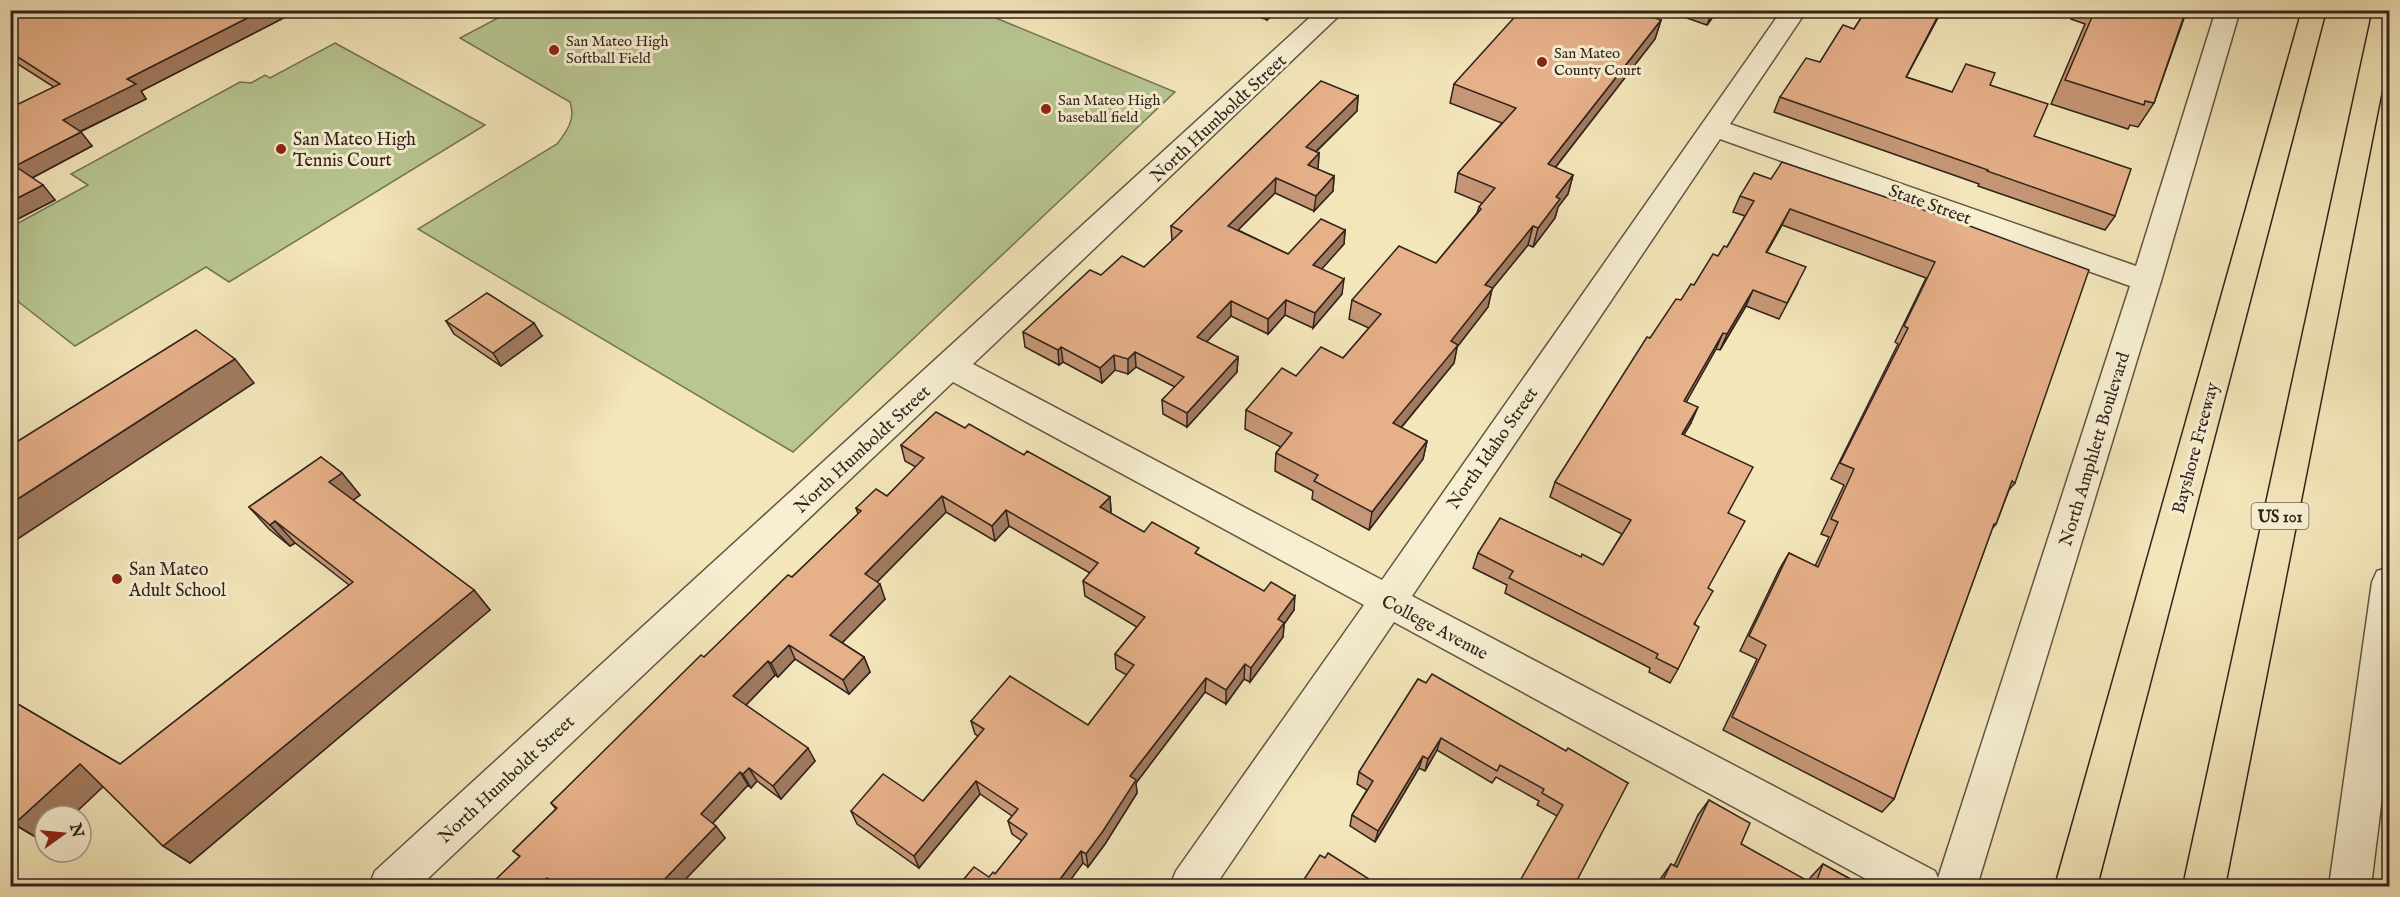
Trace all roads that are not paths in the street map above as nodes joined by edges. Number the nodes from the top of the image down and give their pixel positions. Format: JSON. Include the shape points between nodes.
{"nodes":[{"id":1,"x":1333,"y":10,"type":"edge"},
{"id":2,"x":1795,"y":10,"type":"edge"},
{"id":3,"x":2228,"y":10,"type":"edge"},
{"id":4,"x":2314,"y":10,"type":"edge"},
{"id":5,"x":2385,"y":10,"type":"edge"},
{"id":6,"x":2390,"y":56,"type":"edge"},
{"id":7,"x":1714,"y":127,"type":"junction"},
{"id":8,"x":2356,"y":146,"type":"junction"},
{"id":9,"x":2146,"y":281,"type":"junction"},
{"id":10,"x":950,"y":366,"type":"junction"},
{"id":11,"x":2390,"y":582,"type":"edge"},
{"id":12,"x":1387,"y":601,"type":"junction"},
{"id":13,"x":390,"y":886,"type":"edge"},
{"id":14,"x":1191,"y":886,"type":"edge"},
{"id":15,"x":1920,"y":886,"type":"edge"},
{"id":16,"x":1956,"y":886,"type":"edge"},
{"id":17,"x":2076,"y":886,"type":"edge"},
{"id":18,"x":2204,"y":886,"type":"edge"},
{"id":19,"x":2350,"y":886,"type":"edge"}],
"edges":[{"from":1,"to":10,"type":"street","name":"North Humboldt Street"},
{"from":2,"to":7,"type":"street","name":"North Idaho Street"},
{"from":3,"to":9,"type":"street","name":"North Amphlett Boulevard"},
{"from":4,"to":17,"type":"highway","name":"Bayshore Freeway"},
{"from":5,"to":8,"type":"highway","number":"US 101"},
{"from":6,"to":8,"type":"highway"},
{"from":7,"to":9,"type":"street","name":"State Street"},
{"from":7,"to":12,"type":"street","name":"North Idaho Street"},
{"from":8,"to":18,"type":"highway","number":"US 101"},
{"from":9,"to":16,"type":"street","name":"North Amphlett Boulevard"},
{"from":10,"to":12,"type":"street","name":"College Avenue"},
{"from":10,"to":13,"type":"street","name":"North Humboldt Street"},
{"from":11,"to":19,"type":"street"},
{"from":12,"to":14,"type":"street","name":"North Idaho Street"},
{"from":12,"to":15,"type":"street","name":"College Avenue"}]}
